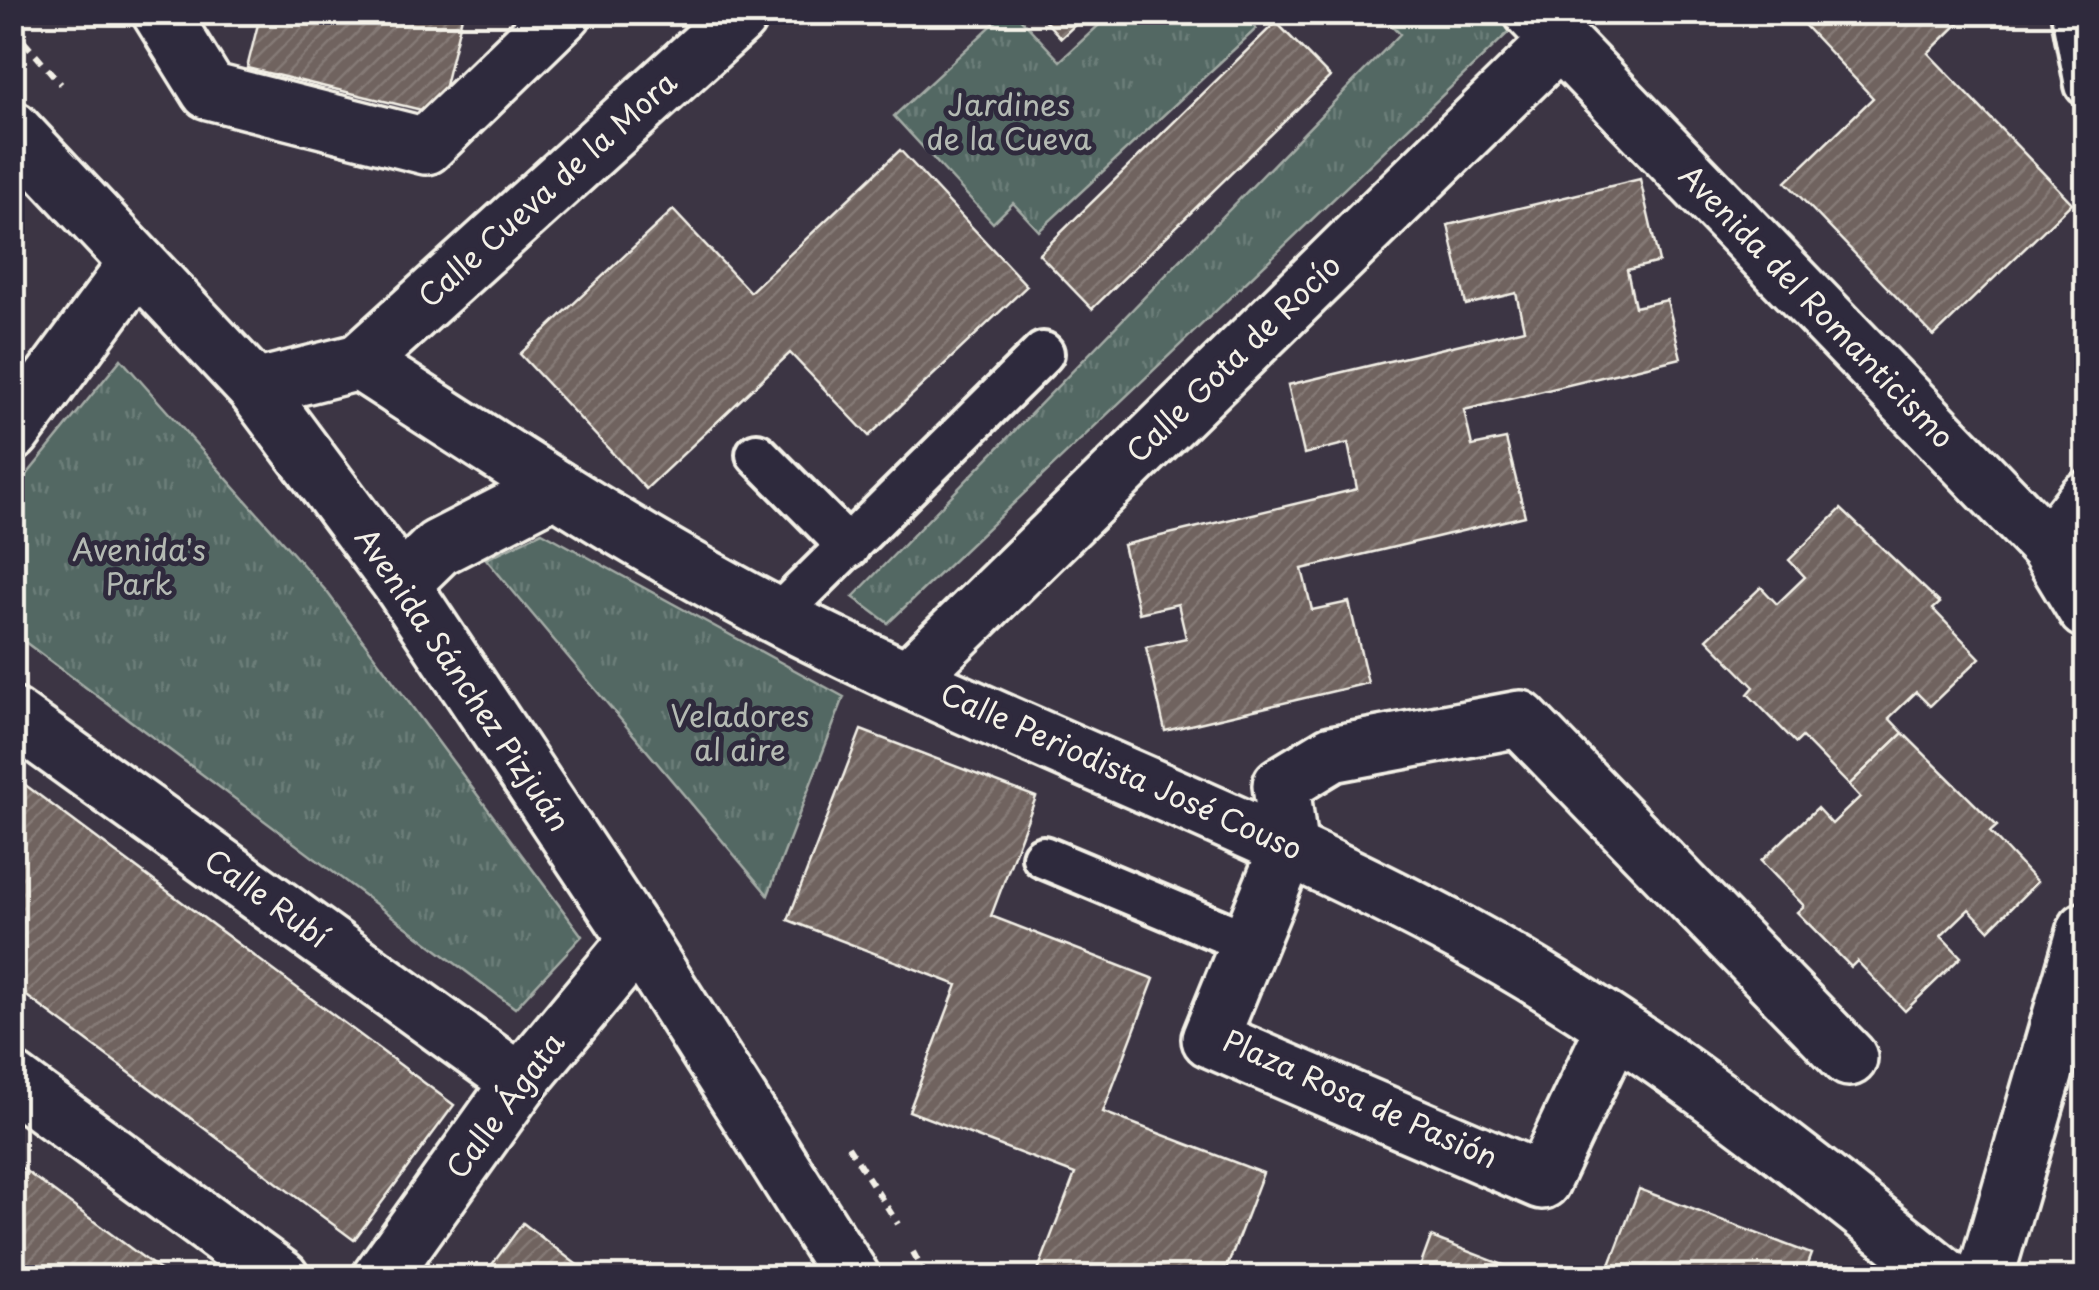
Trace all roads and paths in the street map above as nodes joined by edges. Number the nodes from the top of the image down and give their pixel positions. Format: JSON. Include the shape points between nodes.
{"nodes":[{"id":1,"x":160,"y":12,"type":"edge"},
{"id":2,"x":564,"y":12,"type":"edge"},
{"id":3,"x":2072,"y":12,"type":"edge"},
{"id":4,"x":738,"y":18,"type":"dead end"},
{"id":5,"x":1546,"y":27,"type":"edge"},
{"id":6,"x":2086,"y":84,"type":"edge"},
{"id":7,"x":12,"y":128,"type":"edge"},
{"id":8,"x":136,"y":265,"type":"junction"},
{"id":9,"x":1042,"y":353,"type":"dead end"},
{"id":10,"x":359,"y":362,"type":"junction"},
{"id":11,"x":255,"y":388,"type":"junction"},
{"id":12,"x":12,"y":432,"type":"edge"},
{"id":13,"x":757,"y":454,"type":"dead end"},
{"id":14,"x":554,"y":488,"type":"junction"},
{"id":15,"x":2086,"y":499,"type":"edge"},
{"id":16,"x":849,"y":546,"type":"junction"},
{"id":17,"x":2048,"y":547,"type":"junction"},
{"id":18,"x":401,"y":584,"type":"junction"},
{"id":19,"x":2086,"y":610,"type":"edge"},
{"id":20,"x":778,"y":615,"type":"junction"},
{"id":21,"x":910,"y":678,"type":"junction"},
{"id":22,"x":12,"y":716,"type":"edge"},
{"id":23,"x":1289,"y":845,"type":"junction"},
{"id":24,"x":1043,"y":857,"type":"dead end"},
{"id":25,"x":2086,"y":930,"type":"edge"},
{"id":26,"x":638,"y":940,"type":"junction"},
{"id":27,"x":1249,"y":943,"type":"junction"},
{"id":28,"x":1614,"y":1028,"type":"junction"},
{"id":29,"x":1849,"y":1058,"type":"dead end"},
{"id":30,"x":12,"y":1081,"type":"edge"},
{"id":31,"x":520,"y":1082,"type":"junction"},
{"id":32,"x":281,"y":1278,"type":"edge"},
{"id":33,"x":380,"y":1278,"type":"edge"},
{"id":34,"x":852,"y":1278,"type":"edge"},
{"id":35,"x":1947,"y":1278,"type":"edge"},
{"id":36,"x":1985,"y":1278,"type":"edge"}],
"edges":[{"from":1,"to":2,"type":"street","via":[[209,91],[426,146]]},
{"from":3,"to":6,"type":"lane"},
{"from":4,"to":10,"type":"street","name":"Calle Cueva de la Mora"},
{"from":5,"to":17,"type":"street","name":"Avenida del Romanticismo"},
{"from":5,"to":21,"type":"street","name":"Calle Gota de Rocío"},
{"from":7,"to":8,"type":"street","name":"Avenida Sánchez Pizjuán"},
{"from":8,"to":11,"type":"street","name":"Avenida Sánchez Pizjuán"},
{"from":8,"to":12,"type":"street"},
{"from":9,"to":16,"type":"lane"},
{"from":10,"to":11,"type":"street"},
{"from":10,"to":14,"type":"street","name":"Calle Periodista José Couso"},
{"from":11,"to":18,"type":"street","name":"Avenida Sánchez Pizjuán"},
{"from":13,"to":16,"type":"lane"},
{"from":14,"to":18,"type":"street","via":[[438,548]]},
{"from":14,"to":20,"type":"street","name":"Calle Periodista José Couso"},
{"from":15,"to":17,"type":"street"},
{"from":16,"to":20,"type":"lane"},
{"from":17,"to":19,"type":"street","name":"Avenida del Romanticismo"},
{"from":18,"to":26,"type":"street","name":"Avenida Sánchez Pizjuán"},
{"from":20,"to":21,"type":"street","name":"Calle Periodista José Couso"},
{"from":21,"to":23,"type":"street","name":"Calle Periodista José Couso"},
{"from":22,"to":31,"type":"street","name":"Calle Rubí"},
{"from":23,"to":27,"type":"street","name":"Plaza Rosa de Pasión"},
{"from":23,"to":28,"type":"street","name":"Calle Periodista José Couso","via":[[1469,938]]},
{"from":23,"to":29,"type":"street","name":"Plaza Rosa de Pasión","via":[[1281,785],[1332,754],[1520,719]]},
{"from":24,"to":27,"type":"lane"},
{"from":25,"to":36,"type":"street"},
{"from":26,"to":31,"type":"street","name":"Calle Ágata"},
{"from":26,"to":34,"type":"street","name":"Avenida Sánchez Pizjuán"},
{"from":27,"to":28,"type":"street","name":"Plaza Rosa de Pasión","via":[[1210,1039],[1542,1181]]},
{"from":28,"to":35,"type":"street","name":"Calle Periodista José Couso","via":[[1748,1120]]},
{"from":30,"to":32,"type":"street"},
{"from":31,"to":33,"type":"street","name":"Calle Ágata"}]}
